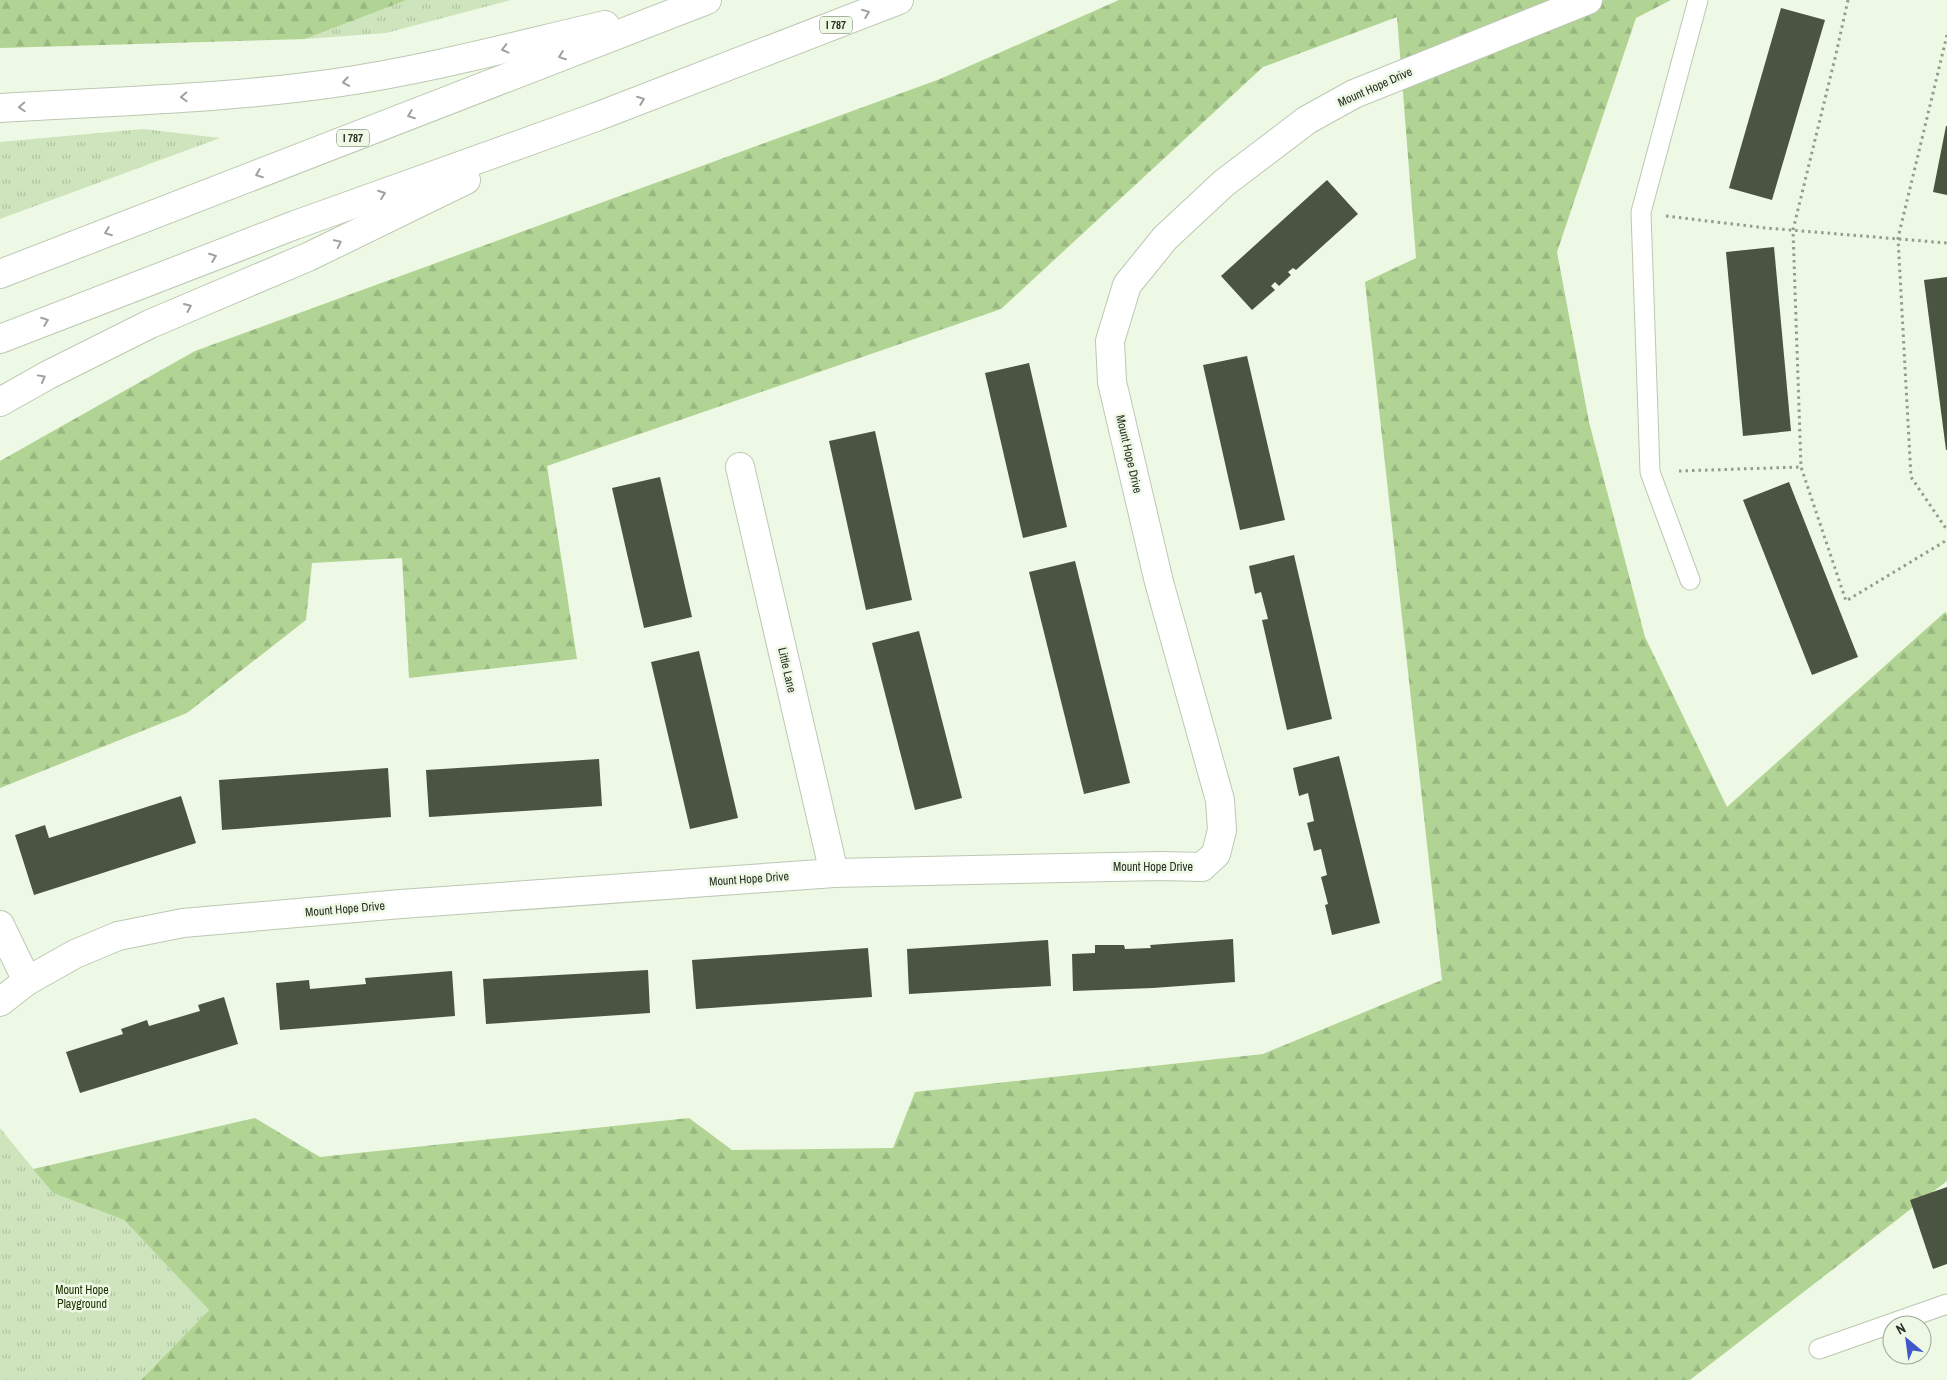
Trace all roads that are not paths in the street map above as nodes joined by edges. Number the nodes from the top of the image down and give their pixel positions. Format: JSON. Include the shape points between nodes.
{"nodes":[{"id":1,"x":707,"y":0,"type":"edge"},
{"id":2,"x":900,"y":0,"type":"edge"},
{"id":3,"x":1588,"y":0,"type":"edge"},
{"id":4,"x":1698,"y":0,"type":"edge"},
{"id":5,"x":0,"y":108,"type":"edge"},
{"id":6,"x":596,"y":117,"type":"junction"},
{"id":7,"x":0,"y":274,"type":"edge"},
{"id":8,"x":0,"y":339,"type":"edge"},
{"id":9,"x":0,"y":402,"type":"edge"},
{"id":10,"x":740,"y":467,"type":"dead end"},
{"id":11,"x":1690,"y":580,"type":"dead end"},
{"id":12,"x":834,"y":873,"type":"junction"},
{"id":13,"x":0,"y":926,"type":"edge"},
{"id":14,"x":27,"y":981,"type":"junction"},
{"id":15,"x":0,"y":1002,"type":"edge"},
{"id":16,"x":1947,"y":1304,"type":"edge"},
{"id":17,"x":1819,"y":1350,"type":"dead end"}],
"edges":[{"from":1,"to":5,"type":"main road","number":"I 787","one_way":true,"via":[[449,62],[337,83],[227,95]]},
{"from":1,"to":7,"type":"main road","number":"I 787","one_way":true},
{"from":6,"to":2,"type":"main road","number":"I 787","one_way":true},
{"from":3,"to":12,"type":"main road","name":"Mount Hope Drive","via":[[1354,94],[1306,120],[1224,183],[1165,238],[1127,285],[1110,341],[1112,382],[1159,582],[1220,800],[1222,830],[1216,854],[1202,867]]},
{"from":4,"to":11,"type":"lane","via":[[1641,212],[1650,472]]},
{"from":8,"to":6,"type":"main road","number":"I 787","one_way":true,"via":[[294,226]]},
{"from":9,"to":6,"type":"main road","number":"I 787","one_way":true,"via":[[150,324],[308,257]]},
{"from":10,"to":12,"type":"main road","name":"Little Lane"},
{"from":12,"to":14,"type":"main road","name":"Mount Hope Drive","via":[[183,922],[118,936],[75,954]]},
{"from":13,"to":14,"type":"main road"},
{"from":14,"to":15,"type":"main road","name":"Mount Hope Drive"},
{"from":16,"to":17,"type":"lane"}]}
